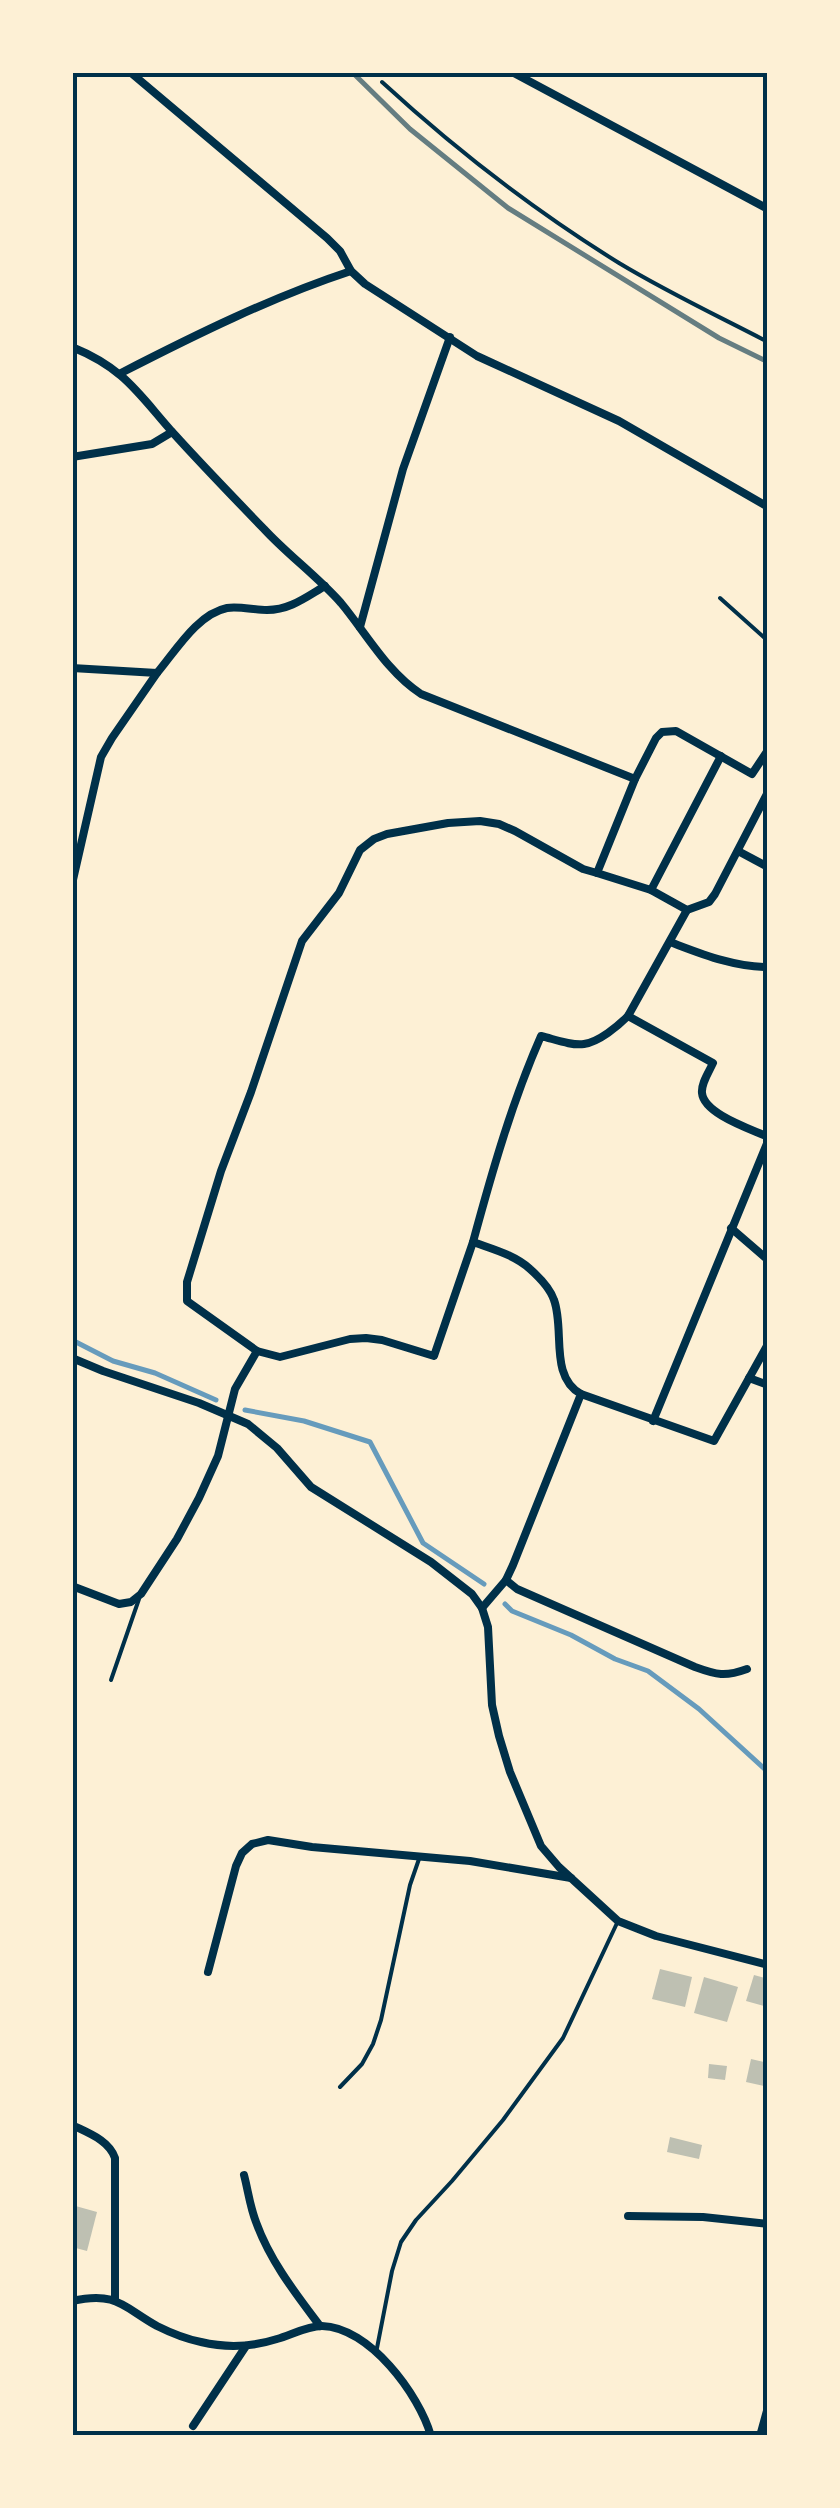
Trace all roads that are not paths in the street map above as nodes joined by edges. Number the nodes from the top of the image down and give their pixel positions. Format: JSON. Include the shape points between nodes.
{"nodes":[{"id":1,"x":130,"y":72,"type":"edge"},
{"id":2,"x":512,"y":72,"type":"edge"},
{"id":3,"x":768,"y":209,"type":"edge"},
{"id":4,"x":352,"y":271,"type":"junction"},
{"id":5,"x":450,"y":337,"type":"junction"},
{"id":6,"x":72,"y":347,"type":"edge"},
{"id":7,"x":121,"y":373,"type":"junction"},
{"id":8,"x":172,"y":432,"type":"junction"},
{"id":9,"x":72,"y":457,"type":"edge"},
{"id":10,"x":768,"y":507,"type":"edge"},
{"id":11,"x":325,"y":586,"type":"junction"},
{"id":12,"x":720,"y":598,"type":"dead end"},
{"id":13,"x":360,"y":627,"type":"junction"},
{"id":14,"x":768,"y":640,"type":"edge"},
{"id":15,"x":72,"y":668,"type":"edge"},
{"id":16,"x":157,"y":673,"type":"junction"},
{"id":17,"x":768,"y":750,"type":"edge"},
{"id":18,"x":721,"y":756,"type":"junction"},
{"id":19,"x":752,"y":774,"type":"junction"},
{"id":20,"x":635,"y":778,"type":"junction"},
{"id":21,"x":768,"y":791,"type":"edge"},
{"id":22,"x":738,"y":851,"type":"junction"},
{"id":23,"x":768,"y":867,"type":"edge"},
{"id":24,"x":597,"y":873,"type":"junction"},
{"id":25,"x":72,"y":884,"type":"edge"},
{"id":26,"x":651,"y":890,"type":"junction"},
{"id":27,"x":688,"y":910,"type":"junction"},
{"id":28,"x":670,"y":942,"type":"junction"},
{"id":29,"x":768,"y":966,"type":"edge"},
{"id":30,"x":628,"y":1016,"type":"junction"},
{"id":31,"x":768,"y":1139,"type":"edge"},
{"id":32,"x":754,"y":1171,"type":"junction"},
{"id":33,"x":768,"y":1175,"type":"edge"},
{"id":34,"x":731,"y":1228,"type":"junction"},
{"id":35,"x":473,"y":1242,"type":"junction"},
{"id":36,"x":768,"y":1260,"type":"edge"},
{"id":37,"x":768,"y":1344,"type":"edge"},
{"id":38,"x":257,"y":1351,"type":"junction"},
{"id":39,"x":72,"y":1358,"type":"edge"},
{"id":40,"x":749,"y":1378,"type":"junction"},
{"id":41,"x":768,"y":1385,"type":"edge"},
{"id":42,"x":581,"y":1394,"type":"junction"},
{"id":43,"x":228,"y":1415,"type":"junction"},
{"id":44,"x":653,"y":1421,"type":"junction"},
{"id":45,"x":506,"y":1580,"type":"junction"},
{"id":46,"x":72,"y":1586,"type":"edge"},
{"id":47,"x":141,"y":1594,"type":"junction"},
{"id":48,"x":482,"y":1608,"type":"junction"},
{"id":49,"x":747,"y":1669,"type":"dead end"},
{"id":50,"x":111,"y":1680,"type":"dead end"},
{"id":51,"x":420,"y":1857,"type":"junction"},
{"id":52,"x":571,"y":1878,"type":"junction"},
{"id":53,"x":618,"y":1921,"type":"junction"},
{"id":54,"x":768,"y":1964,"type":"edge"},
{"id":55,"x":208,"y":1972,"type":"dead end"},
{"id":56,"x":340,"y":2087,"type":"dead end"},
{"id":57,"x":72,"y":2125,"type":"edge"},
{"id":58,"x":244,"y":2175,"type":"dead end"},
{"id":59,"x":628,"y":2216,"type":"dead end"},
{"id":60,"x":768,"y":2224,"type":"edge"},
{"id":61,"x":115,"y":2300,"type":"junction"},
{"id":62,"x":72,"y":2301,"type":"edge"},
{"id":63,"x":320,"y":2326,"type":"junction"},
{"id":64,"x":246,"y":2346,"type":"junction"},
{"id":65,"x":376,"y":2353,"type":"junction"},
{"id":66,"x":768,"y":2407,"type":"edge"},
{"id":67,"x":193,"y":2426,"type":"dead end"},
{"id":68,"x":431,"y":2436,"type":"edge"},
{"id":69,"x":760,"y":2436,"type":"edge"}],
"edges":[{"from":1,"to":4,"type":"street","via":[[327,238]]},
{"from":2,"to":3,"type":"street"},
{"from":4,"to":5,"type":"street"},
{"from":4,"to":7,"type":"street"},
{"from":5,"to":10,"type":"street"},
{"from":5,"to":13,"type":"street","via":[[403,468]]},
{"from":6,"to":7,"type":"street"},
{"from":7,"to":8,"type":"street"},
{"from":8,"to":9,"type":"street","via":[[152,444]]},
{"from":8,"to":11,"type":"street"},
{"from":11,"to":13,"type":"street"},
{"from":11,"to":16,"type":"street","via":[[287,608],[226,608],[210,616]]},
{"from":12,"to":14,"type":"lane"},
{"from":13,"to":20,"type":"street","via":[[394,672],[421,694]]},
{"from":15,"to":16,"type":"street"},
{"from":16,"to":25,"type":"street","via":[[101,758]]},
{"from":17,"to":19,"type":"street"},
{"from":18,"to":19,"type":"street"},
{"from":18,"to":20,"type":"street","via":[[676,731],[662,732]]},
{"from":18,"to":26,"type":"street"},
{"from":19,"to":21,"type":"street"},
{"from":20,"to":24,"type":"street"},
{"from":21,"to":22,"type":"street"},
{"from":22,"to":23,"type":"street"},
{"from":22,"to":27,"type":"street","via":[[709,902]]},
{"from":24,"to":26,"type":"street"},
{"from":24,"to":38,"type":"street","via":[[515,831],[480,821],[387,834],[360,850],[339,893],[302,941],[187,1282],[188,1301]]},
{"from":26,"to":27,"type":"street"},
{"from":27,"to":28,"type":"street"},
{"from":28,"to":29,"type":"street","via":[[724,962]]},
{"from":28,"to":30,"type":"street"},
{"from":30,"to":31,"type":"street","via":[[712,1063],[703,1084],[705,1102]]},
{"from":30,"to":35,"type":"street","via":[[590,1043],[542,1036]]},
{"from":31,"to":32,"type":"street"},
{"from":32,"to":33,"type":"street"},
{"from":32,"to":34,"type":"street"},
{"from":34,"to":36,"type":"street"},
{"from":34,"to":44,"type":"street"},
{"from":35,"to":38,"type":"street","via":[[434,1356],[366,1338],[280,1357]]},
{"from":35,"to":42,"type":"street","via":[[527,1266],[548,1289],[564,1374]]},
{"from":37,"to":40,"type":"street"},
{"from":38,"to":43,"type":"street"},
{"from":39,"to":43,"type":"street"},
{"from":40,"to":41,"type":"street"},
{"from":40,"to":44,"type":"street","via":[[714,1441]]},
{"from":42,"to":44,"type":"street"},
{"from":42,"to":45,"type":"street"},
{"from":43,"to":47,"type":"street","via":[[200,1498]]},
{"from":43,"to":48,"type":"street","via":[[261,1432],[311,1488],[431,1562]]},
{"from":45,"to":48,"type":"street"},
{"from":45,"to":49,"type":"street","via":[[696,1668],[716,1675]]},
{"from":46,"to":47,"type":"street","via":[[119,1604]]},
{"from":47,"to":50,"type":"lane"},
{"from":48,"to":52,"type":"street","via":[[492,1706],[510,1772],[541,1846]]},
{"from":51,"to":52,"type":"street"},
{"from":51,"to":55,"type":"street","via":[[268,1840],[252,1844],[236,1866]]},
{"from":51,"to":56,"type":"lane","via":[[382,2020],[362,2064]]},
{"from":52,"to":53,"type":"street"},
{"from":53,"to":54,"type":"street"},
{"from":53,"to":65,"type":"lane","via":[[563,2038],[401,2242]]},
{"from":57,"to":61,"type":"street","via":[[105,2143],[114,2158]]},
{"from":58,"to":63,"type":"street","via":[[266,2246]]},
{"from":59,"to":60,"type":"street"},
{"from":61,"to":62,"type":"street"},
{"from":61,"to":64,"type":"street","via":[[178,2335]]},
{"from":63,"to":64,"type":"street"},
{"from":63,"to":65,"type":"street","via":[[338,2329]]},
{"from":64,"to":67,"type":"street"},
{"from":65,"to":68,"type":"street","via":[[408,2387]]},
{"from":66,"to":69,"type":"street"}]}
